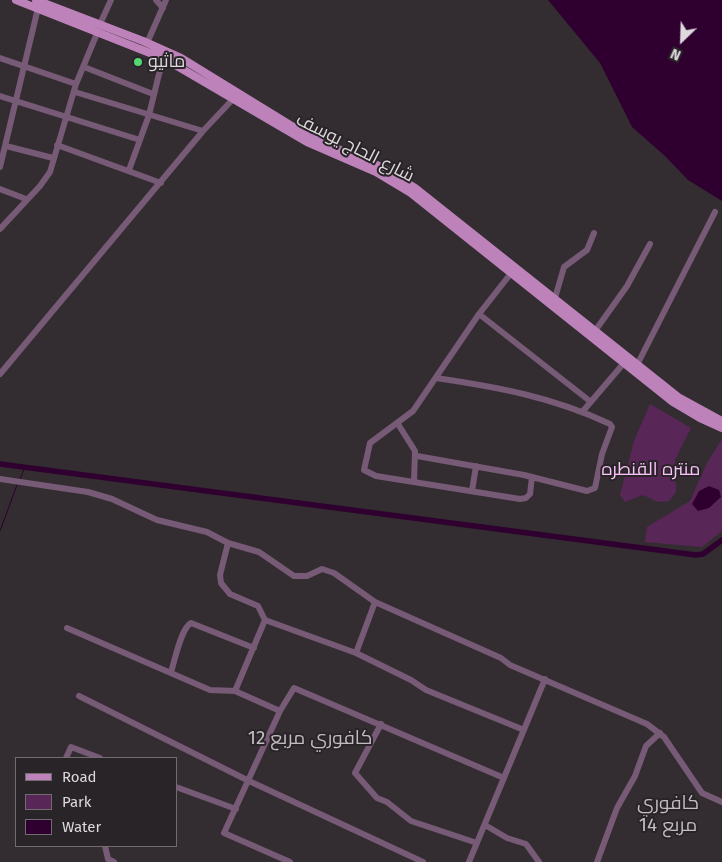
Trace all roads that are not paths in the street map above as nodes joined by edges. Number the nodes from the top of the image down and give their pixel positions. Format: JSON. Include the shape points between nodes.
{"nodes":[{"id":1,"x":16,"y":0,"type":"edge"},
{"id":2,"x":111,"y":0,"type":"edge"},
{"id":3,"x":156,"y":0,"type":"edge"},
{"id":4,"x":166,"y":0,"type":"edge"},
{"id":5,"x":37,"y":4,"type":"edge"},
{"id":6,"x":164,"y":8,"type":"junction"},
{"id":7,"x":99,"y":28,"type":"junction"},
{"id":8,"x":147,"y":43,"type":"junction"},
{"id":9,"x":0,"y":58,"type":"edge"},
{"id":10,"x":165,"y":58,"type":"junction"},
{"id":11,"x":24,"y":68,"type":"junction"},
{"id":12,"x":84,"y":68,"type":"junction"},
{"id":13,"x":76,"y":84,"type":"junction"},
{"id":14,"x":75,"y":92,"type":"junction"},
{"id":15,"x":153,"y":94,"type":"junction"},
{"id":16,"x":0,"y":96,"type":"edge"},
{"id":17,"x":234,"y":98,"type":"junction"},
{"id":18,"x":16,"y":101,"type":"junction"},
{"id":19,"x":149,"y":115,"type":"junction"},
{"id":20,"x":66,"y":118,"type":"junction"},
{"id":21,"x":203,"y":131,"type":"junction"},
{"id":22,"x":140,"y":140,"type":"junction"},
{"id":23,"x":57,"y":145,"type":"junction"},
{"id":24,"x":6,"y":146,"type":"junction"},
{"id":25,"x":53,"y":158,"type":"junction"},
{"id":26,"x":0,"y":167,"type":"edge"},
{"id":27,"x":129,"y":170,"type":"junction"},
{"id":28,"x":160,"y":183,"type":"junction"},
{"id":29,"x":0,"y":189,"type":"edge"},
{"id":30,"x":26,"y":199,"type":"junction"},
{"id":31,"x":715,"y":212,"type":"dead end"},
{"id":32,"x":0,"y":228,"type":"edge"},
{"id":33,"x":594,"y":233,"type":"dead end"},
{"id":34,"x":650,"y":244,"type":"dead end"},
{"id":35,"x":512,"y":272,"type":"junction"},
{"id":36,"x":555,"y":298,"type":"junction"},
{"id":37,"x":479,"y":314,"type":"junction"},
{"id":38,"x":595,"y":331,"type":"junction"},
{"id":39,"x":624,"y":363,"type":"junction"},
{"id":40,"x":636,"y":365,"type":"junction"},
{"id":41,"x":0,"y":374,"type":"edge"},
{"id":42,"x":436,"y":378,"type":"junction"},
{"id":43,"x":591,"y":402,"type":"junction"},
{"id":44,"x":583,"y":411,"type":"junction"},
{"id":45,"x":722,"y":421,"type":"edge"},
{"id":46,"x":398,"y":424,"type":"junction"},
{"id":47,"x":722,"y":428,"type":"edge"},
{"id":48,"x":417,"y":456,"type":"junction"},
{"id":49,"x":476,"y":466,"type":"junction"},
{"id":50,"x":532,"y":477,"type":"junction"},
{"id":51,"x":0,"y":480,"type":"edge"},
{"id":52,"x":414,"y":482,"type":"junction"},
{"id":53,"x":472,"y":491,"type":"junction"},
{"id":54,"x":228,"y":543,"type":"junction"},
{"id":55,"x":375,"y":602,"type":"junction"},
{"id":56,"x":265,"y":620,"type":"junction"},
{"id":57,"x":66,"y":628,"type":"dead end"},
{"id":58,"x":254,"y":648,"type":"junction"},
{"id":59,"x":356,"y":653,"type":"junction"},
{"id":60,"x":170,"y":672,"type":"junction"},
{"id":61,"x":545,"y":679,"type":"junction"},
{"id":62,"x":234,"y":692,"type":"junction"},
{"id":63,"x":79,"y":696,"type":"dead end"},
{"id":64,"x":280,"y":711,"type":"junction"},
{"id":65,"x":382,"y":724,"type":"junction"},
{"id":66,"x":524,"y":730,"type":"junction"},
{"id":67,"x":660,"y":733,"type":"junction"},
{"id":68,"x":66,"y":757,"type":"edge"},
{"id":69,"x":97,"y":757,"type":"edge"},
{"id":70,"x":504,"y":778,"type":"junction"},
{"id":71,"x":250,"y":781,"type":"junction"},
{"id":72,"x":178,"y":788,"type":"edge"},
{"id":73,"x":722,"y":802,"type":"edge"},
{"id":74,"x":236,"y":809,"type":"junction"},
{"id":75,"x":485,"y":825,"type":"junction"},
{"id":76,"x":477,"y":843,"type":"junction"},
{"id":77,"x":105,"y":847,"type":"edge"},
{"id":78,"x":109,"y":861,"type":"edge"},
{"id":79,"x":290,"y":862,"type":"edge"},
{"id":80,"x":423,"y":862,"type":"edge"},
{"id":81,"x":470,"y":862,"type":"edge"},
{"id":82,"x":539,"y":862,"type":"edge"},
{"id":83,"x":597,"y":862,"type":"edge"}],
"edges":[{"from":1,"to":5,"type":"main road","name":"شارع الحاج يوسف"},
{"from":2,"to":7,"type":"street"},
{"from":3,"to":6,"type":"street"},
{"from":4,"to":6,"type":"street"},
{"from":5,"to":7,"type":"main road","name":"شارع الحاج يوسف"},
{"from":5,"to":11,"type":"street"},
{"from":6,"to":8,"type":"street"},
{"from":7,"to":8,"type":"main road","name":"شارع الحاج يوسف"},
{"from":7,"to":10,"type":"main road","name":"شارع الحاج يوسف"},
{"from":7,"to":12,"type":"street"},
{"from":8,"to":36,"type":"main road","name":"شارع الحاج يوسف","via":[[196,66],[323,143],[394,174]]},
{"from":9,"to":11,"type":"street"},
{"from":10,"to":15,"type":"street"},
{"from":10,"to":17,"type":"main road","name":"شارع الحاج يوسف"},
{"from":11,"to":13,"type":"street"},
{"from":11,"to":18,"type":"street"},
{"from":12,"to":13,"type":"street"},
{"from":12,"to":15,"type":"street"},
{"from":13,"to":14,"type":"street"},
{"from":14,"to":19,"type":"street"},
{"from":14,"to":20,"type":"street"},
{"from":15,"to":19,"type":"street"},
{"from":16,"to":18,"type":"street"},
{"from":17,"to":21,"type":"street"},
{"from":17,"to":35,"type":"main road","name":"شارع الحاج يوسف","via":[[307,142],[400,185]]},
{"from":18,"to":20,"type":"street"},
{"from":18,"to":24,"type":"street"},
{"from":19,"to":21,"type":"street"},
{"from":19,"to":22,"type":"street"},
{"from":20,"to":22,"type":"street"},
{"from":20,"to":23,"type":"street"},
{"from":21,"to":28,"type":"street"},
{"from":22,"to":27,"type":"street"},
{"from":23,"to":25,"type":"street"},
{"from":23,"to":27,"type":"street"},
{"from":24,"to":25,"type":"street"},
{"from":24,"to":26,"type":"street"},
{"from":25,"to":30,"type":"street","via":[[45,180]]},
{"from":27,"to":28,"type":"street"},
{"from":28,"to":41,"type":"street"},
{"from":29,"to":30,"type":"street"},
{"from":30,"to":32,"type":"street"},
{"from":31,"to":40,"type":"street"},
{"from":33,"to":36,"type":"street","via":[[587,250],[564,267]]},
{"from":34,"to":38,"type":"street","via":[[627,286]]},
{"from":35,"to":37,"type":"street"},
{"from":35,"to":39,"type":"main road","name":"شارع الحاج يوسف"},
{"from":36,"to":38,"type":"main road","name":"شارع الحاج يوسف"},
{"from":37,"to":42,"type":"street"},
{"from":37,"to":43,"type":"street"},
{"from":38,"to":40,"type":"main road","name":"شارع الحاج يوسف"},
{"from":39,"to":43,"type":"street"},
{"from":39,"to":47,"type":"main road","name":"شارع الحاج يوسف","via":[[673,402]]},
{"from":40,"to":45,"type":"main road","name":"شارع الحاج يوسف","via":[[678,396]]},
{"from":42,"to":44,"type":"street","via":[[512,390]]},
{"from":42,"to":46,"type":"street","via":[[413,411]]},
{"from":43,"to":44,"type":"street"},
{"from":44,"to":50,"type":"street","via":[[612,426],[595,488],[587,491]]},
{"from":46,"to":48,"type":"street"},
{"from":46,"to":52,"type":"street","via":[[370,443],[364,470],[376,476]]},
{"from":48,"to":49,"type":"street"},
{"from":48,"to":52,"type":"street"},
{"from":49,"to":50,"type":"street"},
{"from":49,"to":53,"type":"street"},
{"from":50,"to":53,"type":"street","via":[[530,494],[526,498]]},
{"from":51,"to":54,"type":"street","via":[[102,496],[163,523],[207,532]]},
{"from":52,"to":53,"type":"street"},
{"from":54,"to":55,"type":"street","via":[[259,552],[294,576],[307,576],[327,569]]},
{"from":54,"to":56,"type":"street","via":[[220,575],[221,584],[230,594],[258,606]]},
{"from":55,"to":59,"type":"street"},
{"from":55,"to":61,"type":"street"},
{"from":56,"to":58,"type":"street"},
{"from":56,"to":59,"type":"street"},
{"from":57,"to":60,"type":"street"},
{"from":58,"to":60,"type":"street","via":[[191,623],[182,633]]},
{"from":58,"to":62,"type":"street"},
{"from":59,"to":66,"type":"street","via":[[426,690]]},
{"from":60,"to":62,"type":"street","via":[[210,690]]},
{"from":61,"to":66,"type":"street"},
{"from":61,"to":67,"type":"street","via":[[635,718]]},
{"from":62,"to":64,"type":"street"},
{"from":63,"to":71,"type":"street"},
{"from":64,"to":65,"type":"street","via":[[294,688]]},
{"from":64,"to":71,"type":"street"},
{"from":65,"to":70,"type":"street"},
{"from":65,"to":76,"type":"street","via":[[355,773],[377,798],[411,821]]},
{"from":66,"to":70,"type":"street"},
{"from":67,"to":73,"type":"street","via":[[702,793]]},
{"from":67,"to":83,"type":"street","via":[[646,746],[635,776],[617,808]]},
{"from":68,"to":69,"type":"street","via":[[70,747]]},
{"from":70,"to":75,"type":"street"},
{"from":71,"to":74,"type":"street"},
{"from":71,"to":80,"type":"street"},
{"from":72,"to":74,"type":"street"},
{"from":74,"to":79,"type":"street","via":[[224,833]]},
{"from":75,"to":76,"type":"street"},
{"from":75,"to":82,"type":"street","via":[[507,838],[526,844]]},
{"from":76,"to":81,"type":"street"},
{"from":77,"to":78,"type":"street"}]}
